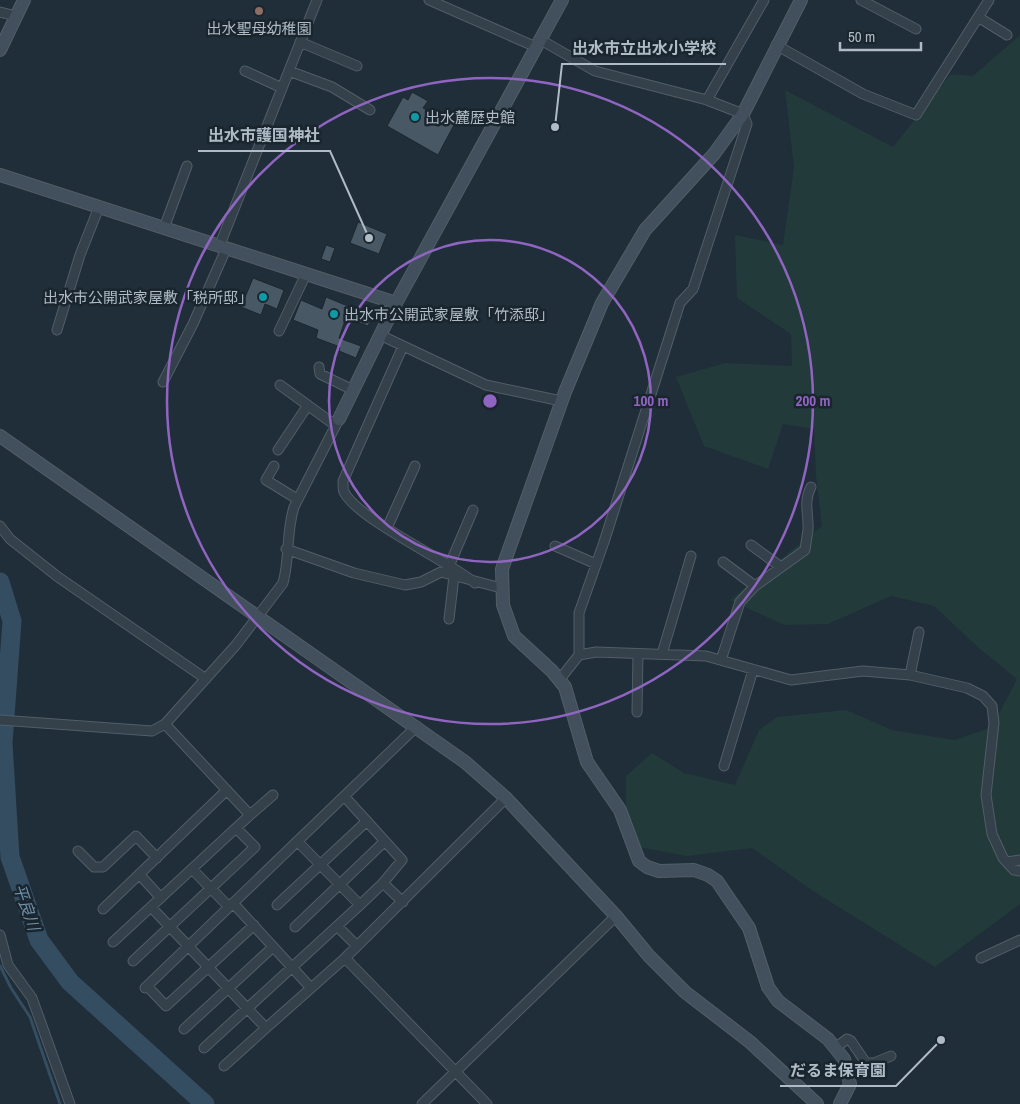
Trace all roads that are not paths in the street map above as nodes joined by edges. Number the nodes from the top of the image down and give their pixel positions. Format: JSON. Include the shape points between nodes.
{"nodes":[{"id":1,"x":24,"y":0,"type":"edge"},
{"id":2,"x":317,"y":0,"type":"edge"},
{"id":3,"x":429,"y":0,"type":"edge"},
{"id":4,"x":562,"y":0,"type":"edge"},
{"id":5,"x":764,"y":0,"type":"edge"},
{"id":6,"x":800,"y":0,"type":"edge"},
{"id":7,"x":861,"y":0,"type":"edge"},
{"id":8,"x":989,"y":0,"type":"edge"},
{"id":9,"x":0,"y":12,"type":"edge"},
{"id":10,"x":16,"y":16,"type":"junction"},
{"id":11,"x":978,"y":17,"type":"junction"},
{"id":12,"x":916,"y":29,"type":"dead end"},
{"id":13,"x":1007,"y":35,"type":"dead end"},
{"id":14,"x":300,"y":42,"type":"junction"},
{"id":15,"x":538,"y":44,"type":"junction"},
{"id":16,"x":776,"y":45,"type":"junction"},
{"id":17,"x":0,"y":50,"type":"edge"},
{"id":18,"x":357,"y":66,"type":"dead end"},
{"id":19,"x":244,"y":71,"type":"dead end"},
{"id":20,"x":289,"y":71,"type":"junction"},
{"id":21,"x":282,"y":88,"type":"junction"},
{"id":22,"x":707,"y":100,"type":"junction"},
{"id":23,"x":370,"y":110,"type":"dead end"},
{"id":24,"x":742,"y":114,"type":"junction"},
{"id":25,"x":187,"y":166,"type":"dead end"},
{"id":26,"x":0,"y":175,"type":"edge"},
{"id":27,"x":99,"y":207,"type":"junction"},
{"id":28,"x":164,"y":228,"type":"junction"},
{"id":29,"x":223,"y":248,"type":"junction"},
{"id":30,"x":306,"y":274,"type":"junction"},
{"id":31,"x":396,"y":303,"type":"junction"},
{"id":32,"x":57,"y":330,"type":"dead end"},
{"id":33,"x":279,"y":331,"type":"dead end"},
{"id":34,"x":380,"y":335,"type":"junction"},
{"id":35,"x":403,"y":346,"type":"junction"},
{"id":36,"x":319,"y":367,"type":"dead end"},
{"id":37,"x":163,"y":382,"type":"dead end"},
{"id":38,"x":280,"y":385,"type":"dead end"},
{"id":39,"x":353,"y":390,"type":"junction"},
{"id":40,"x":561,"y":401,"type":"junction"},
{"id":41,"x":308,"y":405,"type":"junction"},
{"id":42,"x":337,"y":422,"type":"junction"},
{"id":43,"x":0,"y":436,"type":"edge"},
{"id":44,"x":278,"y":450,"type":"dead end"},
{"id":45,"x":274,"y":466,"type":"dead end"},
{"id":46,"x":415,"y":466,"type":"dead end"},
{"id":47,"x":811,"y":487,"type":"dead end"},
{"id":48,"x":297,"y":499,"type":"junction"},
{"id":49,"x":473,"y":510,"type":"dead end"},
{"id":50,"x":0,"y":526,"type":"edge"},
{"id":51,"x":387,"y":528,"type":"junction"},
{"id":52,"x":751,"y":545,"type":"dead end"},
{"id":53,"x":555,"y":546,"type":"dead end"},
{"id":54,"x":286,"y":549,"type":"junction"},
{"id":55,"x":691,"y":556,"type":"dead end"},
{"id":56,"x":723,"y":562,"type":"dead end"},
{"id":57,"x":450,"y":564,"type":"junction"},
{"id":58,"x":596,"y":564,"type":"junction"},
{"id":59,"x":781,"y":567,"type":"junction"},
{"id":60,"x":454,"y":576,"type":"junction"},
{"id":61,"x":475,"y":582,"type":"junction"},
{"id":62,"x":755,"y":586,"type":"junction"},
{"id":63,"x":501,"y":588,"type":"junction"},
{"id":64,"x":259,"y":616,"type":"junction"},
{"id":65,"x":449,"y":619,"type":"dead end"},
{"id":66,"x":919,"y":632,"type":"dead end"},
{"id":67,"x":638,"y":654,"type":"junction"},
{"id":68,"x":662,"y":654,"type":"junction"},
{"id":69,"x":579,"y":655,"type":"junction"},
{"id":70,"x":721,"y":660,"type":"junction"},
{"id":71,"x":753,"y":670,"type":"junction"},
{"id":72,"x":910,"y":675,"type":"junction"},
{"id":73,"x":206,"y":678,"type":"junction"},
{"id":74,"x":560,"y":679,"type":"junction"},
{"id":75,"x":637,"y":712,"type":"dead end"},
{"id":76,"x":0,"y":720,"type":"edge"},
{"id":77,"x":165,"y":724,"type":"junction"},
{"id":78,"x":417,"y":726,"type":"junction"},
{"id":79,"x":724,"y":766,"type":"dead end"},
{"id":80,"x":227,"y":790,"type":"junction"},
{"id":81,"x":273,"y":795,"type":"dead end"},
{"id":82,"x":344,"y":796,"type":"junction"},
{"id":83,"x":506,"y":798,"type":"junction"},
{"id":84,"x":250,"y":815,"type":"junction"},
{"id":85,"x":367,"y":821,"type":"junction"},
{"id":86,"x":236,"y":828,"type":"junction"},
{"id":87,"x":297,"y":841,"type":"junction"},
{"id":88,"x":385,"y":841,"type":"junction"},
{"id":89,"x":78,"y":851,"type":"dead end"},
{"id":90,"x":156,"y":858,"type":"junction"},
{"id":91,"x":1020,"y":860,"type":"edge"},
{"id":92,"x":1007,"y":862,"type":"junction"},
{"id":93,"x":320,"y":865,"type":"junction"},
{"id":94,"x":192,"y":869,"type":"junction"},
{"id":95,"x":1020,"y":871,"type":"edge"},
{"id":96,"x":139,"y":874,"type":"junction"},
{"id":97,"x":383,"y":883,"type":"junction"},
{"id":98,"x":339,"y":884,"type":"junction"},
{"id":99,"x":211,"y":888,"type":"junction"},
{"id":100,"x":161,"y":898,"type":"junction"},
{"id":101,"x":403,"y":902,"type":"junction"},
{"id":102,"x":231,"y":905,"type":"junction"},
{"id":103,"x":277,"y":905,"type":"dead end"},
{"id":104,"x":360,"y":905,"type":"junction"},
{"id":105,"x":151,"y":907,"type":"junction"},
{"id":106,"x":103,"y":909,"type":"dead end"},
{"id":107,"x":616,"y":916,"type":"junction"},
{"id":108,"x":170,"y":926,"type":"junction"},
{"id":109,"x":254,"y":926,"type":"junction"},
{"id":110,"x":337,"y":926,"type":"junction"},
{"id":111,"x":294,"y":927,"type":"dead end"},
{"id":112,"x":0,"y":935,"type":"edge"},
{"id":113,"x":1020,"y":940,"type":"edge"},
{"id":114,"x":113,"y":942,"type":"dead end"},
{"id":115,"x":189,"y":945,"type":"junction"},
{"id":116,"x":357,"y":946,"type":"junction"},
{"id":117,"x":273,"y":947,"type":"junction"},
{"id":118,"x":345,"y":958,"type":"junction"},
{"id":119,"x":981,"y":958,"type":"dead end"},
{"id":120,"x":133,"y":960,"type":"dead end"},
{"id":121,"x":292,"y":967,"type":"junction"},
{"id":122,"x":210,"y":968,"type":"junction"},
{"id":123,"x":229,"y":988,"type":"junction"},
{"id":124,"x":311,"y":988,"type":"junction"},
{"id":125,"x":248,"y":1008,"type":"junction"},
{"id":126,"x":266,"y":1028,"type":"junction"},
{"id":127,"x":184,"y":1030,"type":"dead end"},
{"id":128,"x":204,"y":1048,"type":"dead end"},
{"id":129,"x":835,"y":1048,"type":"junction"},
{"id":130,"x":891,"y":1056,"type":"dead end"},
{"id":131,"x":224,"y":1066,"type":"dead end"},
{"id":132,"x":455,"y":1070,"type":"junction"},
{"id":133,"x":70,"y":1104,"type":"edge"},
{"id":134,"x":422,"y":1104,"type":"edge"},
{"id":135,"x":487,"y":1104,"type":"edge"},
{"id":136,"x":817,"y":1104,"type":"edge"},
{"id":137,"x":840,"y":1104,"type":"edge"}],
"edges":[{"from":1,"to":10,"type":"street"},
{"from":2,"to":14,"type":"street"},
{"from":3,"to":15,"type":"street"},
{"from":4,"to":15,"type":"street"},
{"from":5,"to":22,"type":"street"},
{"from":6,"to":16,"type":"street"},
{"from":7,"to":12,"type":"street"},
{"from":8,"to":11,"type":"street"},
{"from":9,"to":10,"type":"street"},
{"from":10,"to":17,"type":"street"},
{"from":11,"to":13,"type":"street"},
{"from":11,"to":16,"type":"street","via":[[916,115],[863,94]]},
{"from":14,"to":18,"type":"street"},
{"from":14,"to":20,"type":"street"},
{"from":15,"to":22,"type":"street","via":[[595,71]]},
{"from":15,"to":31,"type":"street"},
{"from":16,"to":24,"type":"street"},
{"from":19,"to":21,"type":"street"},
{"from":20,"to":21,"type":"street"},
{"from":20,"to":23,"type":"street","via":[[332,87]]},
{"from":21,"to":29,"type":"street"},
{"from":22,"to":24,"type":"street"},
{"from":24,"to":40,"type":"street","via":[[714,154],[646,230],[602,303]]},
{"from":24,"to":58,"type":"street","via":[[747,124],[693,289],[680,303]]},
{"from":25,"to":28,"type":"street"},
{"from":26,"to":27,"type":"street"},
{"from":27,"to":28,"type":"street"},
{"from":27,"to":32,"type":"street"},
{"from":28,"to":29,"type":"street"},
{"from":29,"to":30,"type":"street"},
{"from":29,"to":37,"type":"street","via":[[193,324]]},
{"from":30,"to":31,"type":"street"},
{"from":30,"to":33,"type":"street"},
{"from":31,"to":34,"type":"street"},
{"from":34,"to":35,"type":"street"},
{"from":34,"to":39,"type":"street"},
{"from":35,"to":40,"type":"street","via":[[486,385]]},
{"from":35,"to":51,"type":"street","via":[[343,481],[344,492],[367,516]]},
{"from":36,"to":39,"type":"street","via":[[320,374]]},
{"from":38,"to":41,"type":"street"},
{"from":39,"to":42,"type":"street"},
{"from":40,"to":63,"type":"street","via":[[502,569]]},
{"from":41,"to":42,"type":"street"},
{"from":41,"to":44,"type":"street"},
{"from":42,"to":48,"type":"street"},
{"from":43,"to":64,"type":"street"},
{"from":45,"to":48,"type":"street","via":[[266,480]]},
{"from":46,"to":51,"type":"street"},
{"from":47,"to":59,"type":"street","via":[[806,502],[808,528],[805,550]]},
{"from":48,"to":54,"type":"street","via":[[289,522]]},
{"from":49,"to":57,"type":"street"},
{"from":50,"to":73,"type":"street","via":[[10,539],[58,577]]},
{"from":51,"to":57,"type":"street"},
{"from":52,"to":59,"type":"street"},
{"from":53,"to":58,"type":"street"},
{"from":54,"to":60,"type":"street","via":[[354,573],[405,585],[441,572]]},
{"from":54,"to":64,"type":"street","via":[[283,583]]},
{"from":55,"to":68,"type":"street"},
{"from":56,"to":62,"type":"street"},
{"from":57,"to":61,"type":"street"},
{"from":58,"to":69,"type":"street","via":[[579,613]]},
{"from":59,"to":62,"type":"street"},
{"from":60,"to":61,"type":"street"},
{"from":60,"to":65,"type":"street"},
{"from":61,"to":63,"type":"street"},
{"from":62,"to":70,"type":"street","via":[[740,602]]},
{"from":63,"to":74,"type":"street","via":[[503,605],[514,636]]},
{"from":64,"to":73,"type":"street"},
{"from":64,"to":78,"type":"street"},
{"from":66,"to":72,"type":"street"},
{"from":67,"to":68,"type":"street"},
{"from":67,"to":69,"type":"street","via":[[596,652]]},
{"from":67,"to":75,"type":"street"},
{"from":68,"to":70,"type":"street"},
{"from":69,"to":74,"type":"street"},
{"from":70,"to":71,"type":"street"},
{"from":71,"to":72,"type":"street","via":[[792,680],[863,671]]},
{"from":71,"to":79,"type":"street"},
{"from":72,"to":92,"type":"street","via":[[967,688],[983,696],[992,706],[994,723],[986,795],[992,834]]},
{"from":73,"to":77,"type":"street"},
{"from":74,"to":129,"type":"street","via":[[587,762],[620,810],[639,861],[659,871],[694,870],[717,882],[749,928],[768,987],[778,1001]]},
{"from":76,"to":77,"type":"street","via":[[152,731]]},
{"from":77,"to":80,"type":"street"},
{"from":78,"to":82,"type":"street"},
{"from":78,"to":83,"type":"street"},
{"from":80,"to":84,"type":"street"},
{"from":80,"to":90,"type":"street"},
{"from":81,"to":84,"type":"street"},
{"from":82,"to":85,"type":"street"},
{"from":82,"to":87,"type":"street"},
{"from":83,"to":101,"type":"street"},
{"from":83,"to":107,"type":"street"},
{"from":84,"to":86,"type":"street"},
{"from":85,"to":88,"type":"street"},
{"from":85,"to":93,"type":"street"},
{"from":86,"to":94,"type":"street"},
{"from":86,"to":99,"type":"street","via":[[256,847]]},
{"from":87,"to":93,"type":"street"},
{"from":87,"to":102,"type":"street"},
{"from":88,"to":97,"type":"street","via":[[402,860]]},
{"from":88,"to":98,"type":"street"},
{"from":89,"to":90,"type":"street","via":[[94,867],[103,867],[136,836]]},
{"from":90,"to":96,"type":"street"},
{"from":91,"to":92,"type":"street"},
{"from":92,"to":95,"type":"street","via":[[1014,870]]},
{"from":93,"to":98,"type":"street"},
{"from":93,"to":103,"type":"street"},
{"from":94,"to":99,"type":"street"},
{"from":94,"to":100,"type":"street"},
{"from":96,"to":100,"type":"street"},
{"from":96,"to":106,"type":"street"},
{"from":97,"to":101,"type":"street"},
{"from":97,"to":104,"type":"street"},
{"from":98,"to":104,"type":"street"},
{"from":98,"to":111,"type":"street"},
{"from":99,"to":102,"type":"street"},
{"from":99,"to":108,"type":"street"},
{"from":100,"to":105,"type":"street"},
{"from":101,"to":116,"type":"street"},
{"from":102,"to":109,"type":"street"},
{"from":102,"to":115,"type":"street"},
{"from":104,"to":110,"type":"street"},
{"from":105,"to":108,"type":"street"},
{"from":105,"to":114,"type":"street"},
{"from":107,"to":132,"type":"street"},
{"from":107,"to":136,"type":"street","via":[[685,992],[750,1042]]},
{"from":108,"to":115,"type":"street"},
{"from":108,"to":120,"type":"street"},
{"from":109,"to":117,"type":"street"},
{"from":109,"to":122,"type":"street"},
{"from":110,"to":116,"type":"street"},
{"from":110,"to":121,"type":"street"},
{"from":112,"to":133,"type":"street","via":[[8,965],[32,998]]},
{"from":113,"to":119,"type":"street"},
{"from":115,"to":122,"type":"street"},
{"from":115,"to":122,"type":"street","via":[[146,987],[166,1006]]},
{"from":116,"to":118,"type":"street"},
{"from":117,"to":121,"type":"street"},
{"from":117,"to":123,"type":"street"},
{"from":118,"to":124,"type":"street"},
{"from":118,"to":132,"type":"street"},
{"from":121,"to":124,"type":"street"},
{"from":121,"to":125,"type":"street"},
{"from":122,"to":123,"type":"street"},
{"from":123,"to":125,"type":"street"},
{"from":123,"to":127,"type":"street"},
{"from":124,"to":126,"type":"street"},
{"from":125,"to":126,"type":"street"},
{"from":125,"to":128,"type":"street"},
{"from":126,"to":131,"type":"street"},
{"from":129,"to":130,"type":"street","via":[[847,1039],[866,1062],[874,1063]]},
{"from":129,"to":137,"type":"street","via":[[844,1059],[850,1084]]},
{"from":132,"to":134,"type":"street"},
{"from":132,"to":135,"type":"street"}]}
